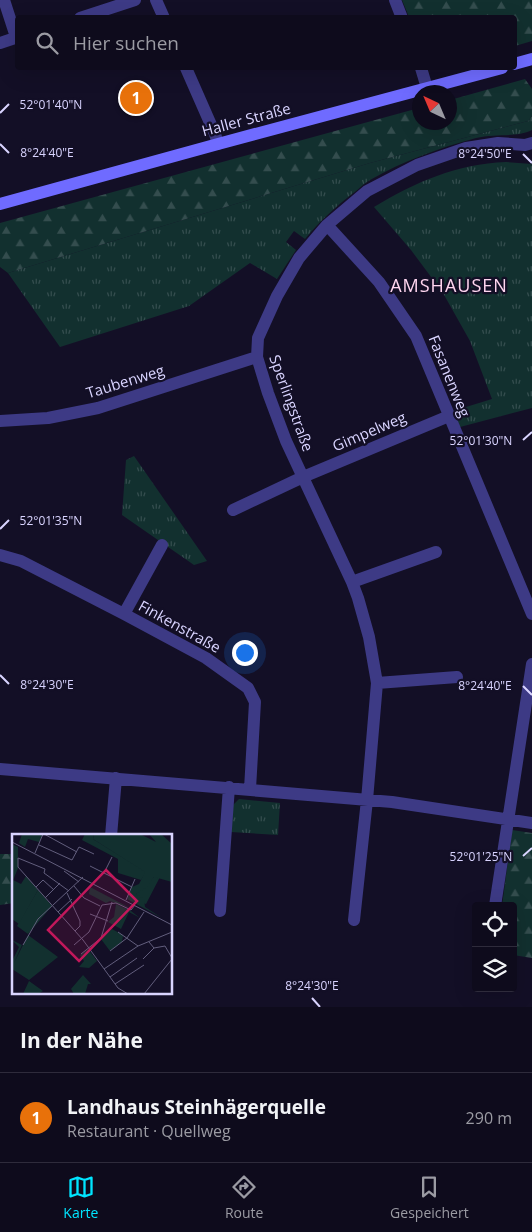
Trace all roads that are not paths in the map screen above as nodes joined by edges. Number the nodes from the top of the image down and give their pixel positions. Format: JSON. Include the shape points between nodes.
{"nodes":[{"id":1,"x":4,"y":0,"type":"edge"},
{"id":2,"x":135,"y":0,"type":"edge"},
{"id":3,"x":156,"y":0,"type":"edge"},
{"id":4,"x":395,"y":0,"type":"edge"},
{"id":5,"x":89,"y":15,"type":"edge"},
{"id":6,"x":163,"y":15,"type":"edge"},
{"id":7,"x":401,"y":15,"type":"edge"},
{"id":8,"x":15,"y":31,"type":"edge"},
{"id":9,"x":15,"y":38,"type":"edge"},
{"id":10,"x":0,"y":43,"type":"edge"},
{"id":11,"x":532,"y":60,"type":"edge"},
{"id":12,"x":517,"y":63,"type":"edge"},
{"id":13,"x":187,"y":70,"type":"edge"},
{"id":14,"x":422,"y":70,"type":"edge"},
{"id":15,"x":494,"y":70,"type":"edge"},
{"id":16,"x":426,"y":85,"type":"edge"},
{"id":17,"x":438,"y":85,"type":"edge"},
{"id":18,"x":412,"y":92,"type":"edge"},
{"id":19,"x":532,"y":143,"type":"edge"},
{"id":20,"x":218,"y":144,"type":"junction"},
{"id":21,"x":0,"y":204,"type":"edge"},
{"id":22,"x":327,"y":225,"type":"junction"},
{"id":23,"x":257,"y":357,"type":"junction"},
{"id":24,"x":449,"y":416,"type":"junction"},
{"id":25,"x":0,"y":421,"type":"edge"},
{"id":26,"x":303,"y":477,"type":"junction"},
{"id":27,"x":233,"y":510,"type":"dead end"},
{"id":28,"x":162,"y":545,"type":"dead end"},
{"id":29,"x":436,"y":552,"type":"dead end"},
{"id":30,"x":0,"y":555,"type":"edge"},
{"id":31,"x":352,"y":582,"type":"junction"},
{"id":32,"x":124,"y":614,"type":"junction"},
{"id":33,"x":532,"y":614,"type":"edge"},
{"id":34,"x":532,"y":664,"type":"edge"},
{"id":35,"x":457,"y":677,"type":"dead end"},
{"id":36,"x":377,"y":683,"type":"junction"},
{"id":37,"x":0,"y":769,"type":"edge"},
{"id":38,"x":116,"y":778,"type":"junction"},
{"id":39,"x":229,"y":787,"type":"junction"},
{"id":40,"x":250,"y":789,"type":"junction"},
{"id":41,"x":367,"y":800,"type":"junction"},
{"id":42,"x":507,"y":819,"type":"junction"},
{"id":43,"x":532,"y":823,"type":"edge"},
{"id":44,"x":111,"y":834,"type":"edge"},
{"id":45,"x":496,"y":902,"type":"edge"},
{"id":46,"x":220,"y":911,"type":"dead end"},
{"id":47,"x":354,"y":920,"type":"dead end"}],
"edges":[{"from":1,"to":8,"type":"street"},
{"from":2,"to":5,"type":"street"},
{"from":3,"to":6,"type":"street"},
{"from":4,"to":7,"type":"street"},
{"from":9,"to":10,"type":"street"},
{"from":11,"to":12,"type":"main road"},
{"from":13,"to":20,"type":"street"},
{"from":14,"to":16,"type":"street"},
{"from":15,"to":17,"type":"main road","name":"Haller Straße"},
{"from":18,"to":20,"type":"main road","name":"Haller Straße"},
{"from":19,"to":22,"type":"street","name":"Sperlingstraße","via":[[498,143],[466,148],[417,165],[367,191]]},
{"from":20,"to":21,"type":"main road","name":"Haller Straße"},
{"from":22,"to":23,"type":"street","name":"Sperlingstraße","via":[[299,258],[277,296],[258,338]]},
{"from":22,"to":24,"type":"street","name":"Fasanenweg","via":[[379,282],[416,336]]},
{"from":23,"to":25,"type":"street","name":"Taubenweg","via":[[98,408],[48,418]]},
{"from":23,"to":26,"type":"street","name":"Sperlingstraße","via":[[280,425]]},
{"from":24,"to":26,"type":"street","name":"Gimpelweg"},
{"from":24,"to":33,"type":"street","name":"Fasanenweg"},
{"from":26,"to":27,"type":"street"},
{"from":26,"to":31,"type":"street","name":"Sperlingstraße"},
{"from":28,"to":32,"type":"street"},
{"from":29,"to":31,"type":"street"},
{"from":30,"to":32,"type":"street","name":"Finkenstraße","via":[[21,561]]},
{"from":31,"to":36,"type":"street","name":"Sperlingstraße","via":[[369,637]]},
{"from":32,"to":40,"type":"street","name":"Finkenstraße","via":[[206,658],[248,688],[255,702]]},
{"from":34,"to":42,"type":"street"},
{"from":35,"to":36,"type":"street"},
{"from":36,"to":41,"type":"street","name":"Sperlingstraße"},
{"from":37,"to":38,"type":"street"},
{"from":38,"to":39,"type":"street"},
{"from":38,"to":44,"type":"street"},
{"from":39,"to":40,"type":"street"},
{"from":39,"to":46,"type":"street"},
{"from":40,"to":41,"type":"street"},
{"from":41,"to":42,"type":"street"},
{"from":41,"to":47,"type":"street","name":"Sperlingstraße"},
{"from":42,"to":43,"type":"street"},
{"from":42,"to":45,"type":"street"}]}
